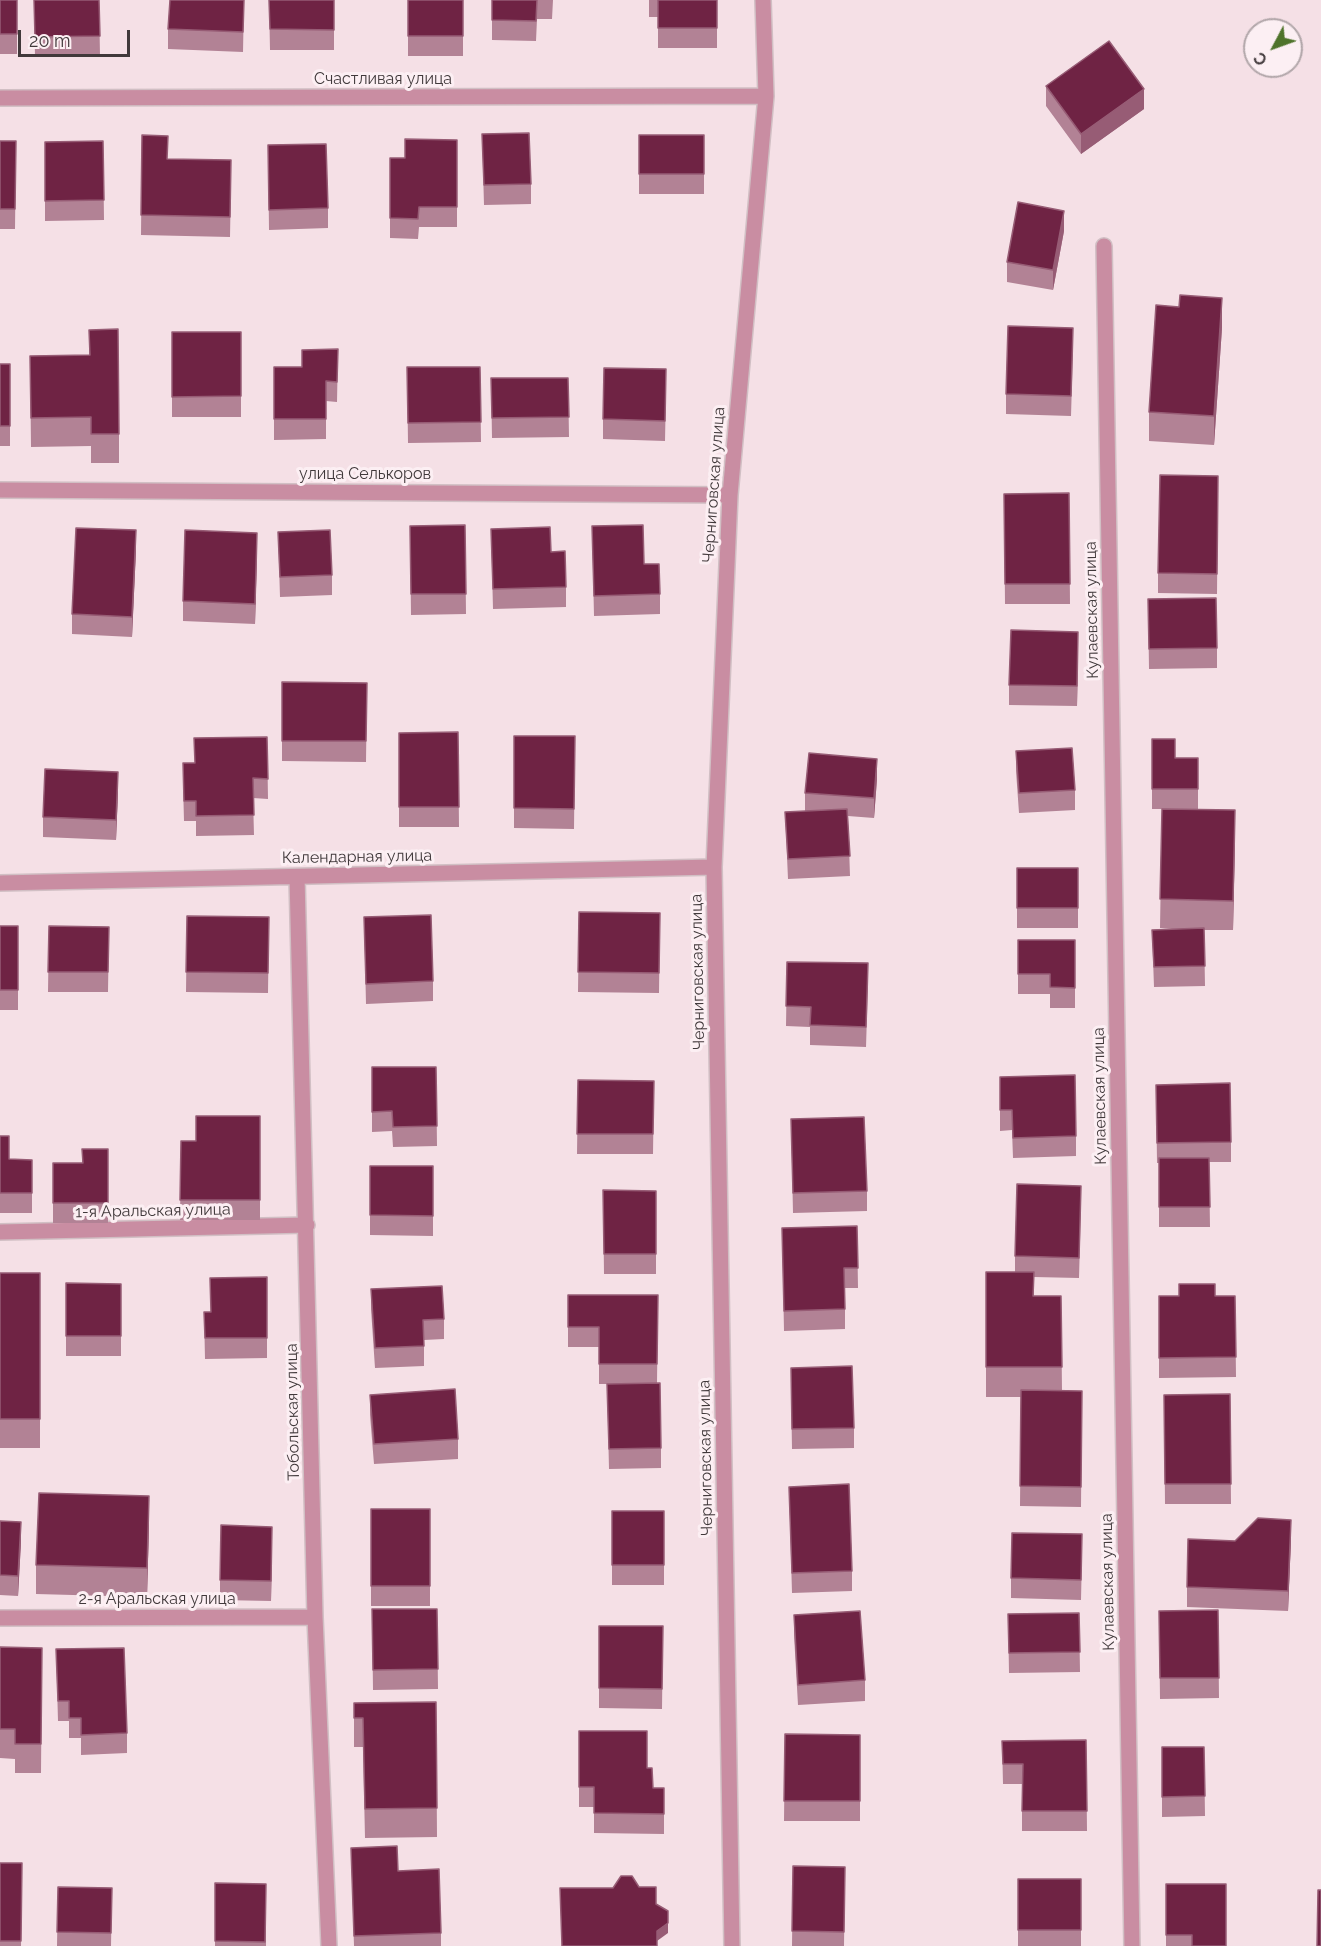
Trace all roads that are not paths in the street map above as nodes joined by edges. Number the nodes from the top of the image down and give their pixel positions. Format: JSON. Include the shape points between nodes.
{"nodes":[{"id":1,"x":763,"y":0,"type":"edge"},
{"id":2,"x":766,"y":96,"type":"junction"},
{"id":3,"x":0,"y":98,"type":"edge"},
{"id":4,"x":1104,"y":246,"type":"dead end"},
{"id":5,"x":0,"y":490,"type":"edge"},
{"id":6,"x":730,"y":495,"type":"junction"},
{"id":7,"x":714,"y":867,"type":"junction"},
{"id":8,"x":297,"y":877,"type":"junction"},
{"id":9,"x":0,"y":883,"type":"edge"},
{"id":10,"x":307,"y":1225,"type":"junction"},
{"id":11,"x":0,"y":1232,"type":"edge"},
{"id":12,"x":315,"y":1617,"type":"junction"},
{"id":13,"x":0,"y":1618,"type":"edge"},
{"id":14,"x":329,"y":1946,"type":"edge"},
{"id":15,"x":732,"y":1946,"type":"edge"},
{"id":16,"x":1132,"y":1946,"type":"edge"}],
"edges":[{"from":1,"to":2,"type":"street","name":"Черниговская улица"},
{"from":2,"to":3,"type":"street","name":"Счастливая улица"},
{"from":2,"to":6,"type":"street","name":"Черниговская улица"},
{"from":4,"to":16,"type":"street","name":"Кулаевская улица"},
{"from":5,"to":6,"type":"street","name":"улица Селькоров"},
{"from":6,"to":7,"type":"street","name":"Черниговская улица"},
{"from":7,"to":8,"type":"street","name":"Календарная улица"},
{"from":7,"to":15,"type":"street","name":"Черниговская улица"},
{"from":8,"to":9,"type":"street","name":"Календарная улица"},
{"from":8,"to":10,"type":"street","name":"Тобольская улица"},
{"from":10,"to":11,"type":"street","name":"1-я Аральская улица"},
{"from":10,"to":12,"type":"street","name":"Тобольская улица"},
{"from":12,"to":13,"type":"street","name":"2-я Аральская улица"},
{"from":12,"to":14,"type":"street","name":"Тобольская улица"}]}
